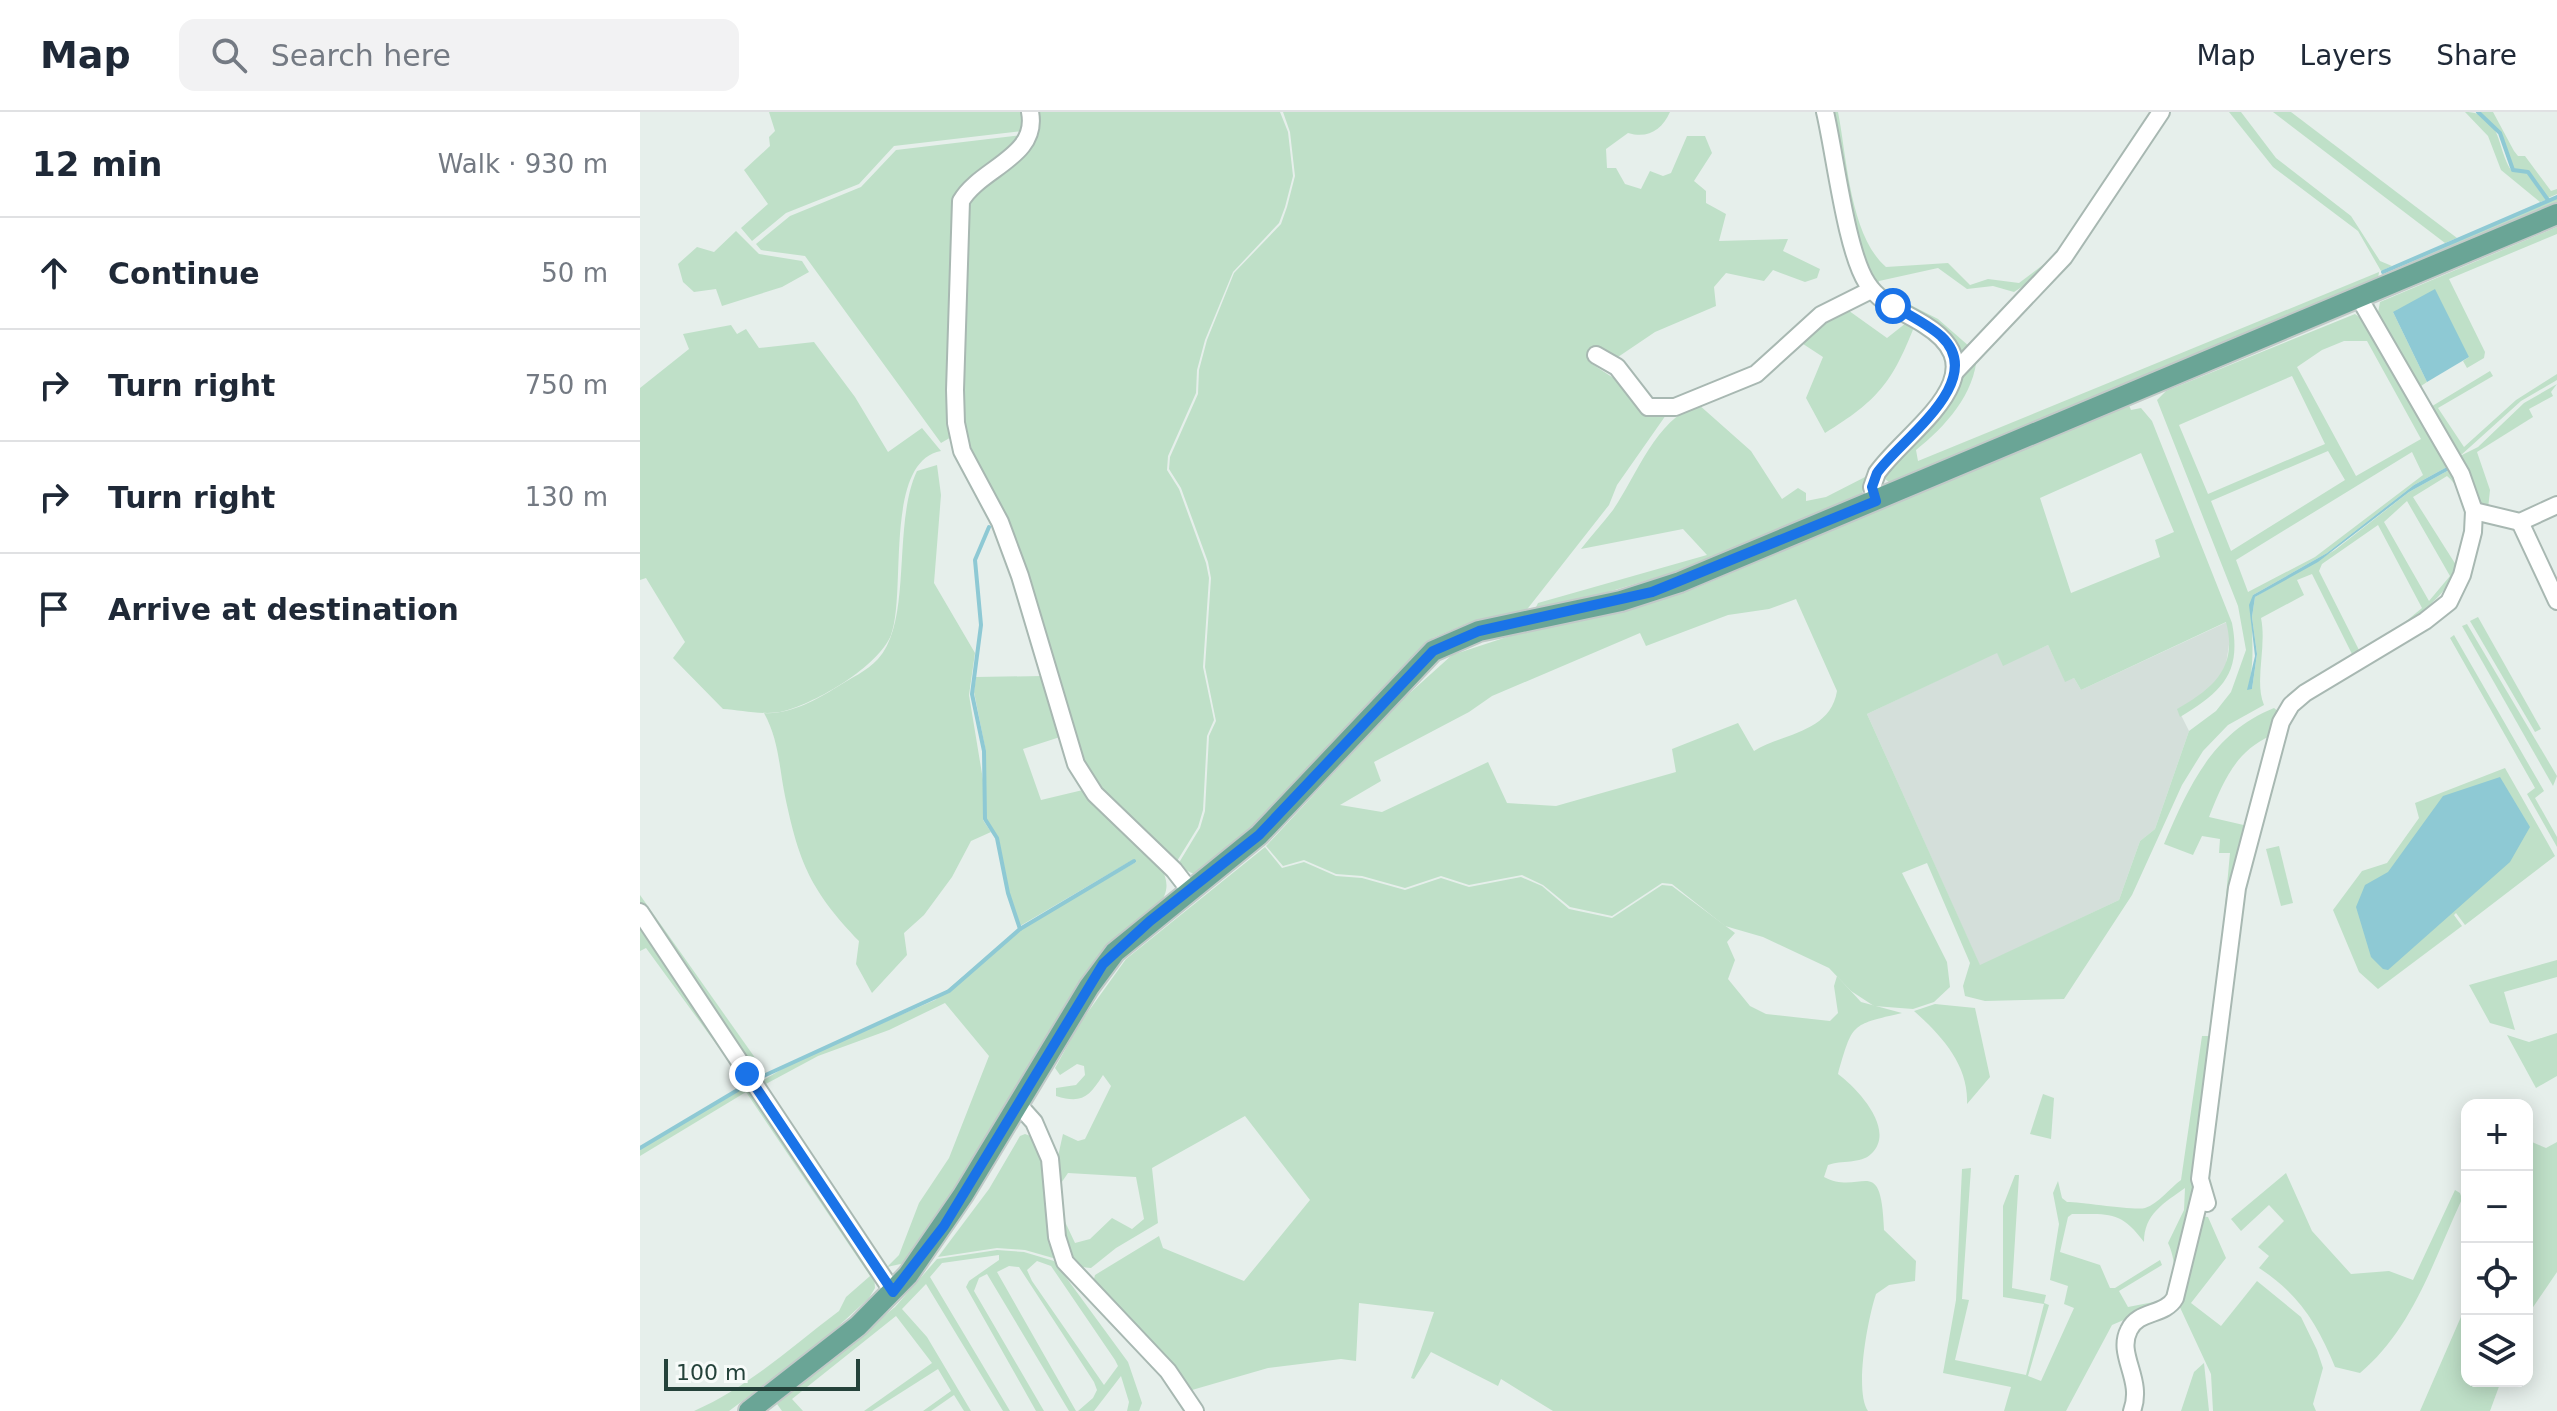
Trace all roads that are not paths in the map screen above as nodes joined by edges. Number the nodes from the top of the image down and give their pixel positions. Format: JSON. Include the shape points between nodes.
{"nodes":[{"id":1,"x":1030,"y":112,"type":"edge"},
{"id":2,"x":1825,"y":112,"type":"edge"},
{"id":3,"x":2161,"y":112,"type":"edge"},
{"id":4,"x":2557,"y":214,"type":"edge"},
{"id":5,"x":1871,"y":290,"type":"junction"},
{"id":6,"x":2358,"y":296,"type":"junction"},
{"id":7,"x":1596,"y":355,"type":"dead end"},
{"id":8,"x":1955,"y":372,"type":"junction"},
{"id":9,"x":1876,"y":501,"type":"junction"},
{"id":10,"x":2557,"y":505,"type":"edge"},
{"id":11,"x":2474,"y":511,"type":"junction"},
{"id":12,"x":2520,"y":522,"type":"junction"},
{"id":13,"x":2557,"y":601,"type":"edge"},
{"id":14,"x":1191,"y":892,"type":"junction"},
{"id":15,"x":640,"y":912,"type":"edge"},
{"id":16,"x":1017,"y":1103,"type":"junction"},
{"id":17,"x":2203,"y":1186,"type":"junction"},
{"id":18,"x":2207,"y":1203,"type":"dead end"},
{"id":19,"x":893,"y":1292,"type":"junction"},
{"id":20,"x":749,"y":1411,"type":"edge"},
{"id":21,"x":1195,"y":1411,"type":"edge"},
{"id":22,"x":2132,"y":1411,"type":"edge"}],
"edges":[{"from":1,"to":14,"type":"street","via":[[1028,138],[975,182],[961,201],[958,437],[1020,576],[1076,764],[1095,794]]},
{"from":2,"to":5,"type":"street","via":[[1855,254]]},
{"from":3,"to":8,"type":"street","via":[[2064,257]]},
{"from":4,"to":6,"type":"main road"},
{"from":5,"to":7,"type":"street","via":[[1821,315],[1756,374],[1675,407],[1648,407],[1617,367]]},
{"from":5,"to":8,"type":"street","via":[[1939,334],[1951,349]]},
{"from":6,"to":9,"type":"main road"},
{"from":6,"to":11,"type":"street","via":[[2461,474]]},
{"from":8,"to":9,"type":"street","via":[[1940,404],[1877,473],[1872,487]]},
{"from":9,"to":14,"type":"main road","via":[[1652,592],[1448,642],[1415,667],[1259,835]]},
{"from":10,"to":12,"type":"street"},
{"from":11,"to":12,"type":"street"},
{"from":11,"to":17,"type":"street","via":[[2469,552],[2449,602],[2305,693],[2281,722],[2237,888]]},
{"from":12,"to":13,"type":"street"},
{"from":14,"to":16,"type":"main road","via":[[1103,964]]},
{"from":15,"to":19,"type":"street"},
{"from":16,"to":19,"type":"main road","via":[[944,1226]]},
{"from":16,"to":21,"type":"street","via":[[1034,1122],[1050,1159],[1057,1237],[1065,1262],[1168,1371]]},
{"from":17,"to":18,"type":"street"},
{"from":17,"to":22,"type":"street","via":[[2175,1298],[2163,1310],[2137,1319],[2126,1335],[2137,1386]]},
{"from":19,"to":20,"type":"main road","via":[[832,1348]]}]}
